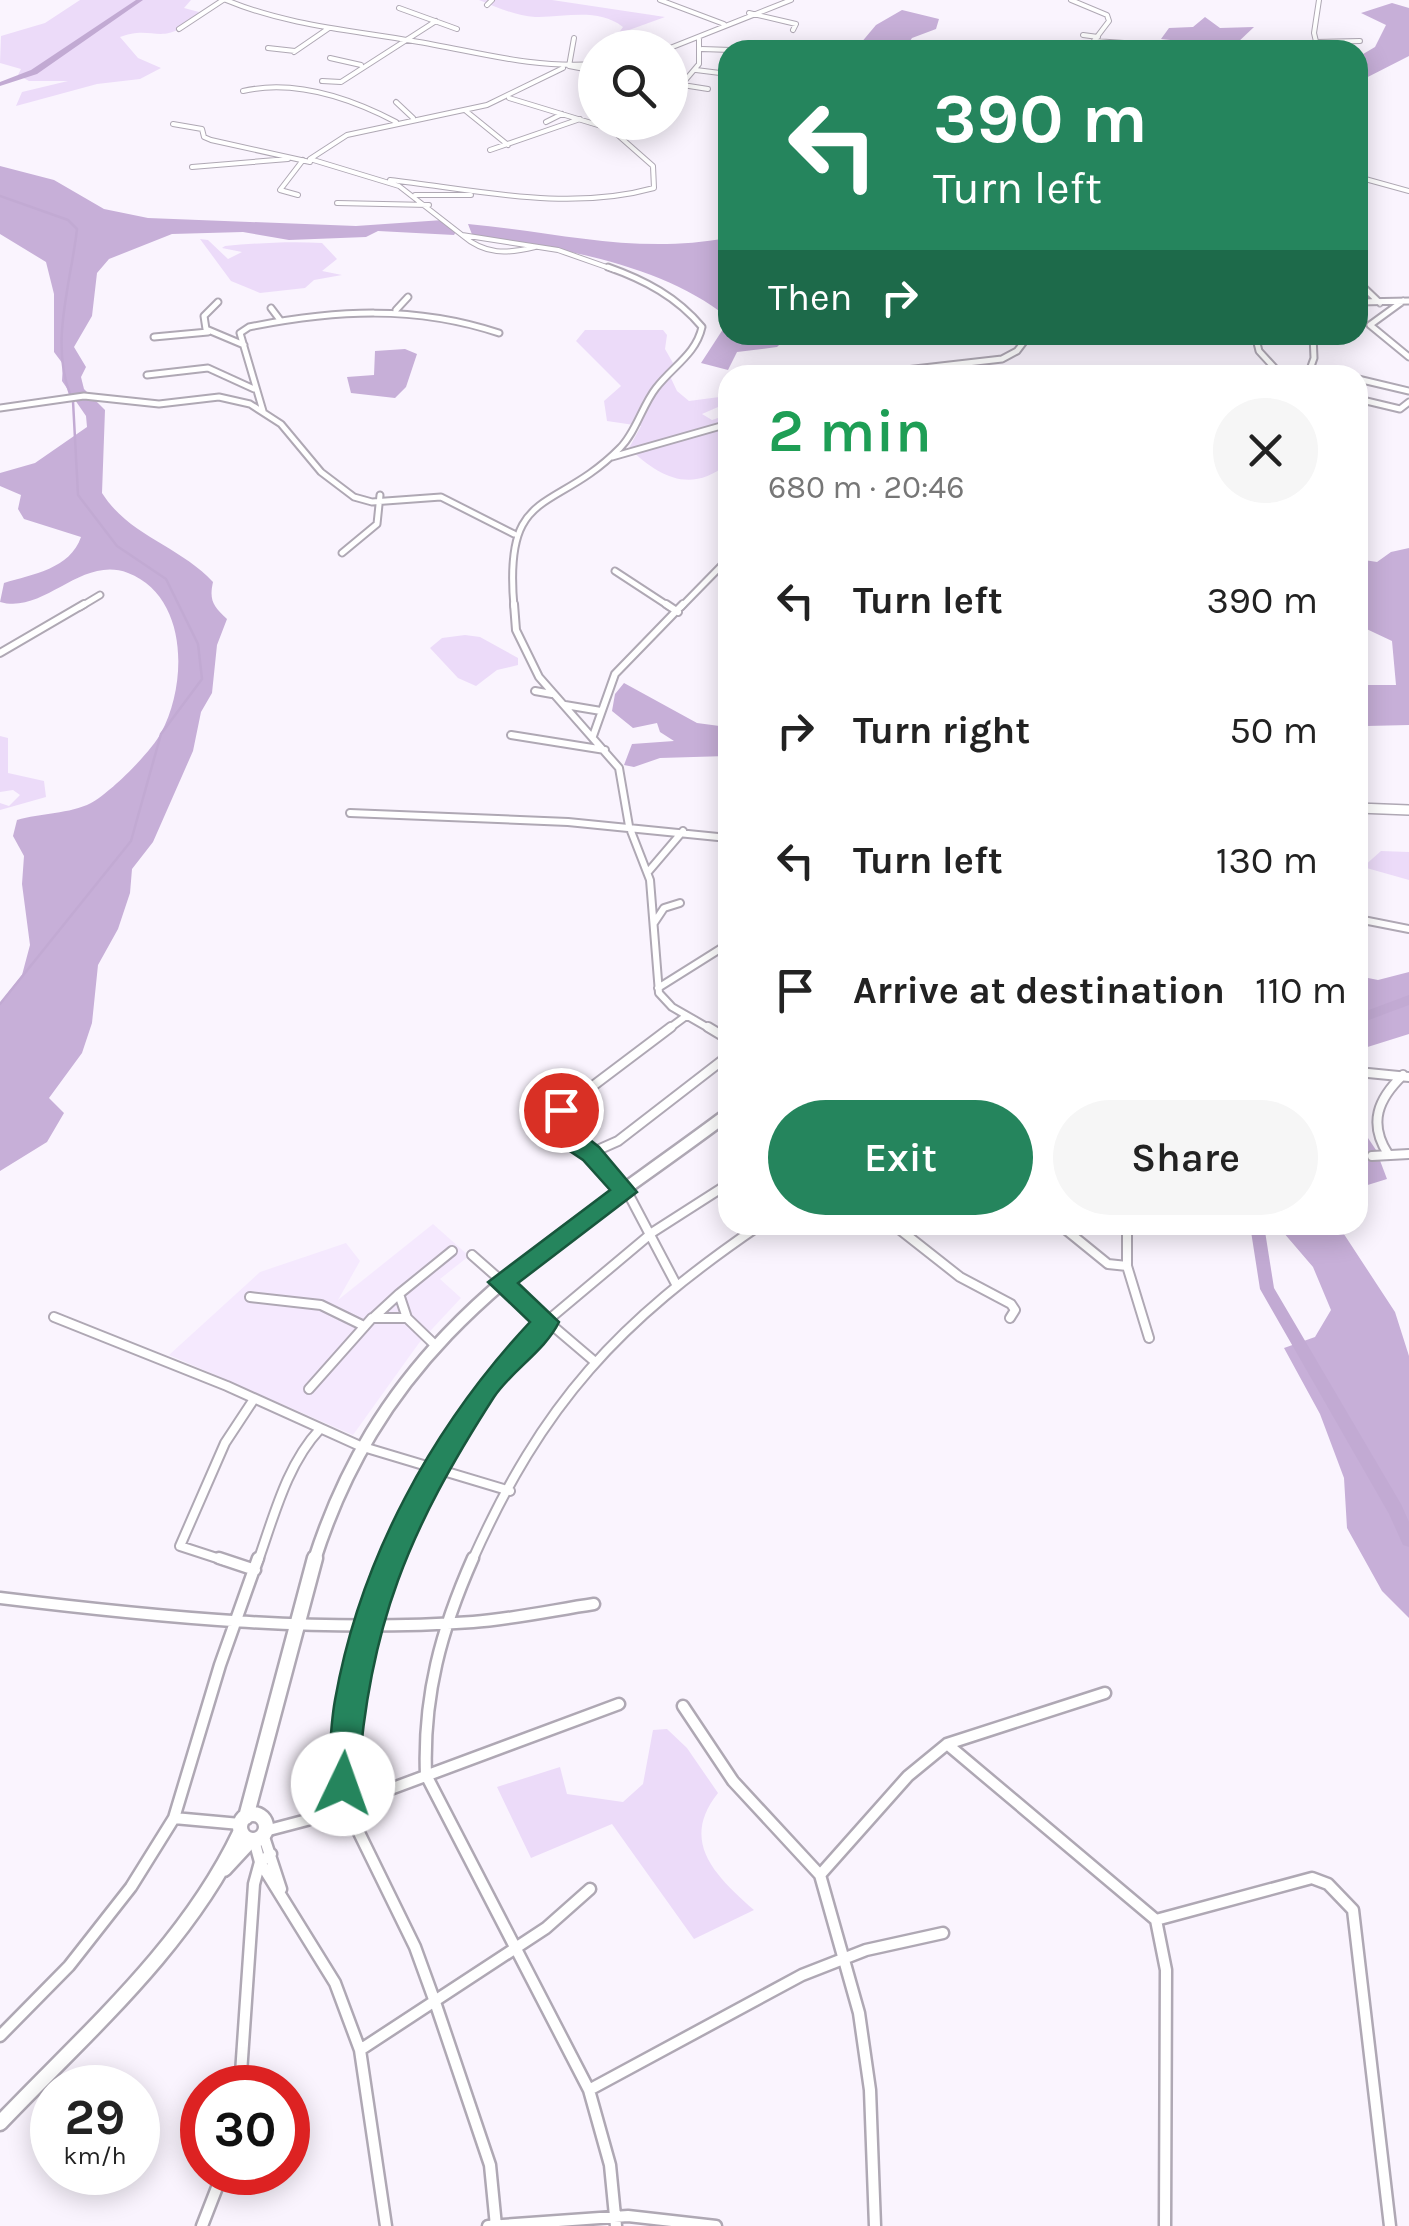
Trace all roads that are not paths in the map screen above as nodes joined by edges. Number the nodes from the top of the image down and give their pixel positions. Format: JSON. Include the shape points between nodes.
{"nodes":[{"id":1,"x":224,"y":0,"type":"edge"},
{"id":2,"x":492,"y":0,"type":"edge"},
{"id":3,"x":660,"y":0,"type":"edge"},
{"id":4,"x":791,"y":0,"type":"edge"},
{"id":5,"x":1071,"y":0,"type":"edge"},
{"id":6,"x":1319,"y":0,"type":"edge"},
{"id":7,"x":487,"y":6,"type":"dead end"},
{"id":8,"x":400,"y":8,"type":"dead end"},
{"id":9,"x":748,"y":12,"type":"junction"},
{"id":10,"x":436,"y":21,"type":"junction"},
{"id":11,"x":724,"y":24,"type":"junction"},
{"id":12,"x":179,"y":28,"type":"dead end"},
{"id":13,"x":329,"y":28,"type":"junction"},
{"id":14,"x":457,"y":30,"type":"dead end"},
{"id":15,"x":793,"y":30,"type":"dead end"},
{"id":16,"x":1082,"y":35,"type":"dead end"},
{"id":17,"x":574,"y":38,"type":"dead end"},
{"id":18,"x":699,"y":39,"type":"junction"},
{"id":19,"x":1096,"y":39,"type":"junction"},
{"id":20,"x":409,"y":40,"type":"junction"},
{"id":21,"x":1106,"y":40,"type":"edge"},
{"id":22,"x":1316,"y":40,"type":"edge"},
{"id":23,"x":688,"y":42,"type":"edge"},
{"id":24,"x":268,"y":48,"type":"dead end"},
{"id":25,"x":702,"y":49,"type":"junction"},
{"id":26,"x":718,"y":50,"type":"edge"},
{"id":27,"x":330,"y":58,"type":"dead end"},
{"id":28,"x":361,"y":65,"type":"junction"},
{"id":29,"x":568,"y":67,"type":"junction"},
{"id":30,"x":578,"y":67,"type":"edge"},
{"id":31,"x":696,"y":70,"type":"junction"},
{"id":32,"x":718,"y":73,"type":"edge"},
{"id":33,"x":688,"y":78,"type":"edge"},
{"id":34,"x":322,"y":81,"type":"dead end"},
{"id":35,"x":688,"y":85,"type":"edge"},
{"id":36,"x":708,"y":90,"type":"dead end"},
{"id":37,"x":242,"y":91,"type":"dead end"},
{"id":38,"x":508,"y":98,"type":"junction"},
{"id":39,"x":396,"y":102,"type":"dead end"},
{"id":40,"x":466,"y":111,"type":"junction"},
{"id":41,"x":562,"y":114,"type":"junction"},
{"id":42,"x":413,"y":118,"type":"junction"},
{"id":43,"x":578,"y":118,"type":"edge"},
{"id":44,"x":578,"y":120,"type":"edge"},
{"id":45,"x":396,"y":122,"type":"junction"},
{"id":46,"x":546,"y":122,"type":"dead end"},
{"id":47,"x":173,"y":124,"type":"dead end"},
{"id":48,"x":624,"y":140,"type":"edge"},
{"id":49,"x":508,"y":145,"type":"junction"},
{"id":50,"x":490,"y":150,"type":"dead end"},
{"id":51,"x":316,"y":152,"type":"junction"},
{"id":52,"x":295,"y":158,"type":"junction"},
{"id":53,"x":306,"y":161,"type":"junction"},
{"id":54,"x":192,"y":167,"type":"dead end"},
{"id":55,"x":380,"y":179,"type":"junction"},
{"id":56,"x":1368,"y":180,"type":"edge"},
{"id":57,"x":1409,"y":191,"type":"edge"},
{"id":58,"x":298,"y":195,"type":"dead end"},
{"id":59,"x":414,"y":195,"type":"junction"},
{"id":60,"x":471,"y":196,"type":"dead end"},
{"id":61,"x":337,"y":203,"type":"dead end"},
{"id":62,"x":429,"y":206,"type":"junction"},
{"id":63,"x":462,"y":235,"type":"junction"},
{"id":64,"x":540,"y":246,"type":"junction"},
{"id":65,"x":477,"y":248,"type":"junction"},
{"id":66,"x":467,"y":253,"type":"dead end"},
{"id":67,"x":1368,"y":294,"type":"edge"},
{"id":68,"x":408,"y":297,"type":"dead end"},
{"id":69,"x":1406,"y":301,"type":"edge"},
{"id":70,"x":218,"y":302,"type":"dead end"},
{"id":71,"x":1368,"y":302,"type":"edge"},
{"id":72,"x":1375,"y":302,"type":"junction"},
{"id":73,"x":271,"y":308,"type":"dead end"},
{"id":74,"x":392,"y":312,"type":"junction"},
{"id":75,"x":486,"y":318,"type":"dead end"},
{"id":76,"x":280,"y":320,"type":"junction"},
{"id":77,"x":480,"y":327,"type":"junction"},
{"id":78,"x":213,"y":332,"type":"junction"},
{"id":79,"x":499,"y":333,"type":"dead end"},
{"id":80,"x":154,"y":337,"type":"dead end"},
{"id":81,"x":244,"y":345,"type":"junction"},
{"id":82,"x":1021,"y":345,"type":"edge"},
{"id":83,"x":1258,"y":345,"type":"edge"},
{"id":84,"x":1409,"y":358,"type":"edge"},
{"id":85,"x":950,"y":365,"type":"edge"},
{"id":86,"x":1272,"y":365,"type":"edge"},
{"id":87,"x":148,"y":376,"type":"dead end"},
{"id":88,"x":1368,"y":381,"type":"edge"},
{"id":89,"x":254,"y":390,"type":"junction"},
{"id":90,"x":1409,"y":391,"type":"edge"},
{"id":91,"x":1368,"y":401,"type":"edge"},
{"id":92,"x":1409,"y":402,"type":"edge"},
{"id":93,"x":0,"y":408,"type":"edge"},
{"id":94,"x":264,"y":411,"type":"junction"},
{"id":95,"x":718,"y":427,"type":"edge"},
{"id":96,"x":608,"y":458,"type":"junction"},
{"id":97,"x":381,"y":498,"type":"junction"},
{"id":98,"x":514,"y":534,"type":"junction"},
{"id":99,"x":342,"y":554,"type":"dead end"},
{"id":100,"x":718,"y":569,"type":"edge"},
{"id":101,"x":615,"y":571,"type":"dead end"},
{"id":102,"x":100,"y":594,"type":"dead end"},
{"id":103,"x":678,"y":612,"type":"junction"},
{"id":104,"x":0,"y":653,"type":"edge"},
{"id":105,"x":535,"y":691,"type":"dead end"},
{"id":106,"x":552,"y":694,"type":"junction"},
{"id":107,"x":565,"y":706,"type":"junction"},
{"id":108,"x":601,"y":711,"type":"junction"},
{"id":109,"x":511,"y":736,"type":"dead end"},
{"id":110,"x":593,"y":736,"type":"junction"},
{"id":111,"x":607,"y":750,"type":"junction"},
{"id":112,"x":1368,"y":808,"type":"edge"},
{"id":113,"x":1409,"y":810,"type":"edge"},
{"id":114,"x":350,"y":812,"type":"dead end"},
{"id":115,"x":630,"y":826,"type":"junction"},
{"id":116,"x":684,"y":831,"type":"junction"},
{"id":117,"x":718,"y":836,"type":"edge"},
{"id":118,"x":648,"y":872,"type":"junction"},
{"id":119,"x":680,"y":903,"type":"dead end"},
{"id":120,"x":1368,"y":921,"type":"edge"},
{"id":121,"x":654,"y":923,"type":"junction"},
{"id":122,"x":1409,"y":930,"type":"edge"},
{"id":123,"x":718,"y":950,"type":"edge"},
{"id":124,"x":658,"y":988,"type":"junction"},
{"id":125,"x":686,"y":1016,"type":"junction"},
{"id":126,"x":718,"y":1034,"type":"edge"},
{"id":127,"x":718,"y":1064,"type":"edge"},
{"id":128,"x":1368,"y":1073,"type":"edge"},
{"id":129,"x":1406,"y":1076,"type":"edge"},
{"id":130,"x":718,"y":1122,"type":"edge"},
{"id":131,"x":591,"y":1154,"type":"junction"},
{"id":132,"x":1388,"y":1154,"type":"junction"},
{"id":133,"x":1409,"y":1154,"type":"edge"},
{"id":134,"x":1372,"y":1156,"type":"dead end"},
{"id":135,"x":718,"y":1190,"type":"edge"},
{"id":136,"x":625,"y":1192,"type":"junction"},
{"id":137,"x":654,"y":1232,"type":"junction"},
{"id":138,"x":746,"y":1235,"type":"edge"},
{"id":139,"x":907,"y":1235,"type":"edge"},
{"id":140,"x":1072,"y":1235,"type":"edge"},
{"id":141,"x":1127,"y":1235,"type":"edge"},
{"id":142,"x":452,"y":1251,"type":"dead end"},
{"id":143,"x":472,"y":1255,"type":"dead end"},
{"id":144,"x":1126,"y":1266,"type":"junction"},
{"id":145,"x":500,"y":1282,"type":"junction"},
{"id":146,"x":676,"y":1286,"type":"junction"},
{"id":147,"x":399,"y":1294,"type":"junction"},
{"id":148,"x":250,"y":1297,"type":"dead end"},
{"id":149,"x":54,"y":1317,"type":"dead end"},
{"id":150,"x":407,"y":1318,"type":"junction"},
{"id":151,"x":1010,"y":1318,"type":"dead end"},
{"id":152,"x":368,"y":1322,"type":"junction"},
{"id":153,"x":547,"y":1322,"type":"junction"},
{"id":154,"x":1149,"y":1338,"type":"dead end"},
{"id":155,"x":434,"y":1344,"type":"junction"},
{"id":156,"x":594,"y":1361,"type":"junction"},
{"id":157,"x":310,"y":1389,"type":"dead end"},
{"id":158,"x":254,"y":1399,"type":"junction"},
{"id":159,"x":320,"y":1430,"type":"junction"},
{"id":160,"x":360,"y":1446,"type":"junction"},
{"id":161,"x":436,"y":1468,"type":"junction"},
{"id":162,"x":510,"y":1491,"type":"junction"},
{"id":163,"x":255,"y":1570,"type":"junction"},
{"id":164,"x":0,"y":1598,"type":"edge"},
{"id":165,"x":594,"y":1604,"type":"dead end"},
{"id":166,"x":238,"y":1618,"type":"junction"},
{"id":167,"x":297,"y":1623,"type":"junction"},
{"id":168,"x":368,"y":1624,"type":"junction"},
{"id":169,"x":446,"y":1624,"type":"junction"},
{"id":170,"x":1105,"y":1694,"type":"dead end"},
{"id":171,"x":620,"y":1704,"type":"dead end"},
{"id":172,"x":683,"y":1706,"type":"dead end"},
{"id":173,"x":946,"y":1744,"type":"junction"},
{"id":174,"x":426,"y":1775,"type":"junction"},
{"id":175,"x":345,"y":1804,"type":"junction"},
{"id":176,"x":174,"y":1818,"type":"junction"},
{"id":177,"x":252,"y":1829,"type":"junction"},
{"id":178,"x":271,"y":1854,"type":"junction"},
{"id":179,"x":260,"y":1862,"type":"junction"},
{"id":180,"x":820,"y":1875,"type":"junction"},
{"id":181,"x":280,"y":1888,"type":"junction"},
{"id":182,"x":590,"y":1890,"type":"dead end"},
{"id":183,"x":1156,"y":1920,"type":"junction"},
{"id":184,"x":943,"y":1932,"type":"dead end"},
{"id":185,"x":512,"y":1948,"type":"junction"},
{"id":186,"x":844,"y":1957,"type":"junction"},
{"id":187,"x":436,"y":2002,"type":"junction"},
{"id":188,"x":0,"y":2036,"type":"edge"},
{"id":189,"x":360,"y":2050,"type":"junction"},
{"id":190,"x":242,"y":2065,"type":"edge"},
{"id":191,"x":589,"y":2090,"type":"junction"},
{"id":192,"x":0,"y":2122,"type":"edge"},
{"id":193,"x":214,"y":2195,"type":"edge"},
{"id":194,"x":616,"y":2220,"type":"edge"},
{"id":195,"x":202,"y":2226,"type":"edge"},
{"id":196,"x":386,"y":2226,"type":"edge"},
{"id":197,"x":488,"y":2226,"type":"edge"},
{"id":198,"x":496,"y":2226,"type":"edge"},
{"id":199,"x":716,"y":2226,"type":"edge"},
{"id":200,"x":875,"y":2226,"type":"edge"},
{"id":201,"x":1164,"y":2226,"type":"edge"},
{"id":202,"x":1390,"y":2226,"type":"edge"}],
"edges":[{"from":1,"to":12,"type":"street"},
{"from":1,"to":13,"type":"street"},
{"from":2,"to":7,"type":"street"},
{"from":3,"to":11,"type":"street"},
{"from":4,"to":9,"type":"street"},
{"from":5,"to":19,"type":"street","via":[[1108,16]]},
{"from":6,"to":22,"type":"street"},
{"from":8,"to":10,"type":"street"},
{"from":9,"to":11,"type":"street"},
{"from":9,"to":15,"type":"street","via":[[796,24]]},
{"from":10,"to":14,"type":"street"},
{"from":10,"to":20,"type":"street"},
{"from":11,"to":18,"type":"street"},
{"from":13,"to":20,"type":"street"},
{"from":13,"to":24,"type":"street","via":[[295,51]]},
{"from":16,"to":19,"type":"street"},
{"from":17,"to":29,"type":"street"},
{"from":18,"to":23,"type":"street"},
{"from":18,"to":25,"type":"street"},
{"from":19,"to":21,"type":"street"},
{"from":20,"to":28,"type":"street"},
{"from":20,"to":29,"type":"street","via":[[501,62]]},
{"from":25,"to":26,"type":"street"},
{"from":25,"to":31,"type":"street"},
{"from":27,"to":28,"type":"street"},
{"from":28,"to":34,"type":"street","via":[[341,82]]},
{"from":29,"to":30,"type":"street"},
{"from":29,"to":38,"type":"street"},
{"from":31,"to":32,"type":"street"},
{"from":31,"to":33,"type":"street"},
{"from":35,"to":36,"type":"street"},
{"from":37,"to":45,"type":"street","via":[[263,85],[327,96]]},
{"from":38,"to":40,"type":"street"},
{"from":38,"to":41,"type":"street"},
{"from":39,"to":42,"type":"street"},
{"from":40,"to":42,"type":"street"},
{"from":40,"to":49,"type":"street"},
{"from":41,"to":43,"type":"street"},
{"from":41,"to":46,"type":"street"},
{"from":42,"to":45,"type":"street"},
{"from":44,"to":49,"type":"street"},
{"from":45,"to":51,"type":"street"},
{"from":47,"to":52,"type":"street","via":[[202,130],[210,140]]},
{"from":48,"to":55,"type":"street","via":[[654,166],[654,188],[623,198]]},
{"from":49,"to":50,"type":"street"},
{"from":51,"to":52,"type":"street"},
{"from":51,"to":53,"type":"street"},
{"from":52,"to":53,"type":"street"},
{"from":52,"to":54,"type":"street"},
{"from":53,"to":55,"type":"street"},
{"from":53,"to":58,"type":"street","via":[[280,190]]},
{"from":55,"to":59,"type":"street"},
{"from":56,"to":57,"type":"street"},
{"from":59,"to":60,"type":"street"},
{"from":59,"to":62,"type":"street"},
{"from":61,"to":62,"type":"street"},
{"from":62,"to":63,"type":"street"},
{"from":63,"to":64,"type":"street"},
{"from":63,"to":65,"type":"street"},
{"from":64,"to":65,"type":"street","via":[[504,255]]},
{"from":64,"to":96,"type":"street","via":[[652,284],[702,327],[698,344],[656,388],[631,436]]},
{"from":65,"to":66,"type":"street"},
{"from":67,"to":72,"type":"street"},
{"from":68,"to":74,"type":"street"},
{"from":69,"to":72,"type":"street"},
{"from":69,"to":84,"type":"street","via":[[1370,325]]},
{"from":70,"to":78,"type":"street","via":[[204,316]]},
{"from":71,"to":72,"type":"street"},
{"from":73,"to":76,"type":"street"},
{"from":74,"to":76,"type":"street"},
{"from":74,"to":77,"type":"street","via":[[454,317]]},
{"from":75,"to":77,"type":"street"},
{"from":76,"to":81,"type":"street","via":[[242,330]]},
{"from":77,"to":79,"type":"street"},
{"from":78,"to":80,"type":"street"},
{"from":78,"to":81,"type":"street"},
{"from":81,"to":89,"type":"street"},
{"from":82,"to":85,"type":"street","via":[[1002,359]]},
{"from":83,"to":86,"type":"street"},
{"from":87,"to":89,"type":"street","via":[[203,368]]},
{"from":88,"to":90,"type":"street"},
{"from":89,"to":94,"type":"street"},
{"from":91,"to":92,"type":"street","via":[[1400,409]]},
{"from":93,"to":94,"type":"street","via":[[84,396],[150,404],[219,397]]},
{"from":94,"to":97,"type":"street","via":[[344,491],[363,501]]},
{"from":95,"to":96,"type":"street"},
{"from":96,"to":98,"type":"street","via":[[541,504]]},
{"from":97,"to":98,"type":"street","via":[[441,497]]},
{"from":97,"to":99,"type":"street","via":[[373,533]]},
{"from":98,"to":106,"type":"street","via":[[516,630]]},
{"from":100,"to":103,"type":"street"},
{"from":101,"to":103,"type":"street"},
{"from":102,"to":104,"type":"street"},
{"from":103,"to":108,"type":"street","via":[[615,674]]},
{"from":105,"to":106,"type":"street"},
{"from":106,"to":107,"type":"street"},
{"from":107,"to":108,"type":"street"},
{"from":107,"to":110,"type":"street"},
{"from":108,"to":110,"type":"street"},
{"from":109,"to":111,"type":"street"},
{"from":110,"to":111,"type":"street"},
{"from":111,"to":115,"type":"street","via":[[623,781]]},
{"from":112,"to":113,"type":"main road"},
{"from":114,"to":115,"type":"street"},
{"from":115,"to":116,"type":"street"},
{"from":115,"to":118,"type":"street"},
{"from":116,"to":117,"type":"street"},
{"from":116,"to":118,"type":"street"},
{"from":118,"to":121,"type":"street"},
{"from":119,"to":121,"type":"street","via":[[664,908]]},
{"from":120,"to":122,"type":"street"},
{"from":121,"to":124,"type":"street"},
{"from":123,"to":124,"type":"street"},
{"from":124,"to":125,"type":"street"},
{"from":125,"to":126,"type":"street"},
{"from":125,"to":131,"type":"street","via":[[557,1115],[561,1134]]},
{"from":127,"to":131,"type":"street","via":[[618,1141]]},
{"from":128,"to":129,"type":"street"},
{"from":129,"to":132,"type":"street","via":[[1388,1089],[1375,1114],[1374,1130]]},
{"from":130,"to":136,"type":"main road"},
{"from":131,"to":136,"type":"street"},
{"from":132,"to":133,"type":"street"},
{"from":132,"to":134,"type":"street"},
{"from":135,"to":137,"type":"street"},
{"from":136,"to":137,"type":"street"},
{"from":136,"to":145,"type":"main road"},
{"from":137,"to":146,"type":"street"},
{"from":137,"to":153,"type":"street"},
{"from":138,"to":146,"type":"street"},
{"from":139,"to":151,"type":"street","via":[[960,1277],[1011,1304]]},
{"from":140,"to":144,"type":"street","via":[[1108,1264]]},
{"from":141,"to":144,"type":"street"},
{"from":142,"to":147,"type":"street"},
{"from":143,"to":145,"type":"street"},
{"from":144,"to":154,"type":"street"},
{"from":145,"to":153,"type":"street"},
{"from":145,"to":155,"type":"main road"},
{"from":146,"to":156,"type":"street"},
{"from":147,"to":150,"type":"street"},
{"from":147,"to":152,"type":"street"},
{"from":148,"to":152,"type":"street","via":[[321,1305]]},
{"from":149,"to":158,"type":"street"},
{"from":150,"to":152,"type":"street"},
{"from":150,"to":155,"type":"street"},
{"from":152,"to":157,"type":"street"},
{"from":153,"to":156,"type":"street"},
{"from":153,"to":161,"type":"street","via":[[488,1384]]},
{"from":155,"to":160,"type":"main road"},
{"from":156,"to":162,"type":"street"},
{"from":158,"to":159,"type":"street"},
{"from":158,"to":163,"type":"street","via":[[225,1443],[180,1546]]},
{"from":159,"to":160,"type":"street"},
{"from":159,"to":163,"type":"street","via":[[295,1464]]},
{"from":160,"to":161,"type":"street"},
{"from":160,"to":167,"type":"main road"},
{"from":161,"to":162,"type":"street"},
{"from":161,"to":168,"type":"street","via":[[396,1545]]},
{"from":162,"to":169,"type":"street"},
{"from":163,"to":166,"type":"street"},
{"from":164,"to":166,"type":"street","via":[[146,1616]]},
{"from":165,"to":169,"type":"street"},
{"from":166,"to":167,"type":"street"},
{"from":166,"to":176,"type":"street"},
{"from":167,"to":168,"type":"street"},
{"from":167,"to":177,"type":"main road","via":[[254,1794]]},
{"from":168,"to":169,"type":"street"},
{"from":168,"to":175,"type":"street","via":[[348,1703]]},
{"from":169,"to":174,"type":"street","via":[[430,1684]]},
{"from":170,"to":173,"type":"street"},
{"from":171,"to":174,"type":"street"},
{"from":172,"to":180,"type":"street","via":[[732,1781]]},
{"from":173,"to":180,"type":"street","via":[[908,1776]]},
{"from":173,"to":183,"type":"street"},
{"from":174,"to":175,"type":"street"},
{"from":174,"to":185,"type":"street"},
{"from":175,"to":177,"type":"street","via":[[304,1823]]},
{"from":175,"to":187,"type":"street"},
{"from":176,"to":177,"type":"street"},
{"from":176,"to":188,"type":"street","via":[[69,1966]]},
{"from":177,"to":178,"type":"street"},
{"from":177,"to":179,"type":"street"},
{"from":177,"to":192,"type":"main road","via":[[166,1949]]},
{"from":178,"to":179,"type":"street"},
{"from":178,"to":181,"type":"street"},
{"from":179,"to":181,"type":"street"},
{"from":179,"to":190,"type":"street"},
{"from":180,"to":186,"type":"street"},
{"from":181,"to":189,"type":"street","via":[[335,1983]]},
{"from":182,"to":185,"type":"street"},
{"from":183,"to":201,"type":"street","via":[[1166,1970]]},
{"from":183,"to":202,"type":"street","via":[[1312,1878],[1328,1884],[1353,1910]]},
{"from":184,"to":186,"type":"street"},
{"from":185,"to":187,"type":"street"},
{"from":185,"to":191,"type":"street"},
{"from":186,"to":191,"type":"street"},
{"from":186,"to":200,"type":"street","via":[[870,2090]]},
{"from":187,"to":189,"type":"street"},
{"from":187,"to":198,"type":"street","via":[[490,2164]]},
{"from":189,"to":196,"type":"street"},
{"from":191,"to":194,"type":"street","via":[[610,2165]]},
{"from":193,"to":195,"type":"street"},
{"from":194,"to":198,"type":"street"},
{"from":194,"to":199,"type":"street","via":[[662,2214]]},
{"from":197,"to":198,"type":"street"}]}
